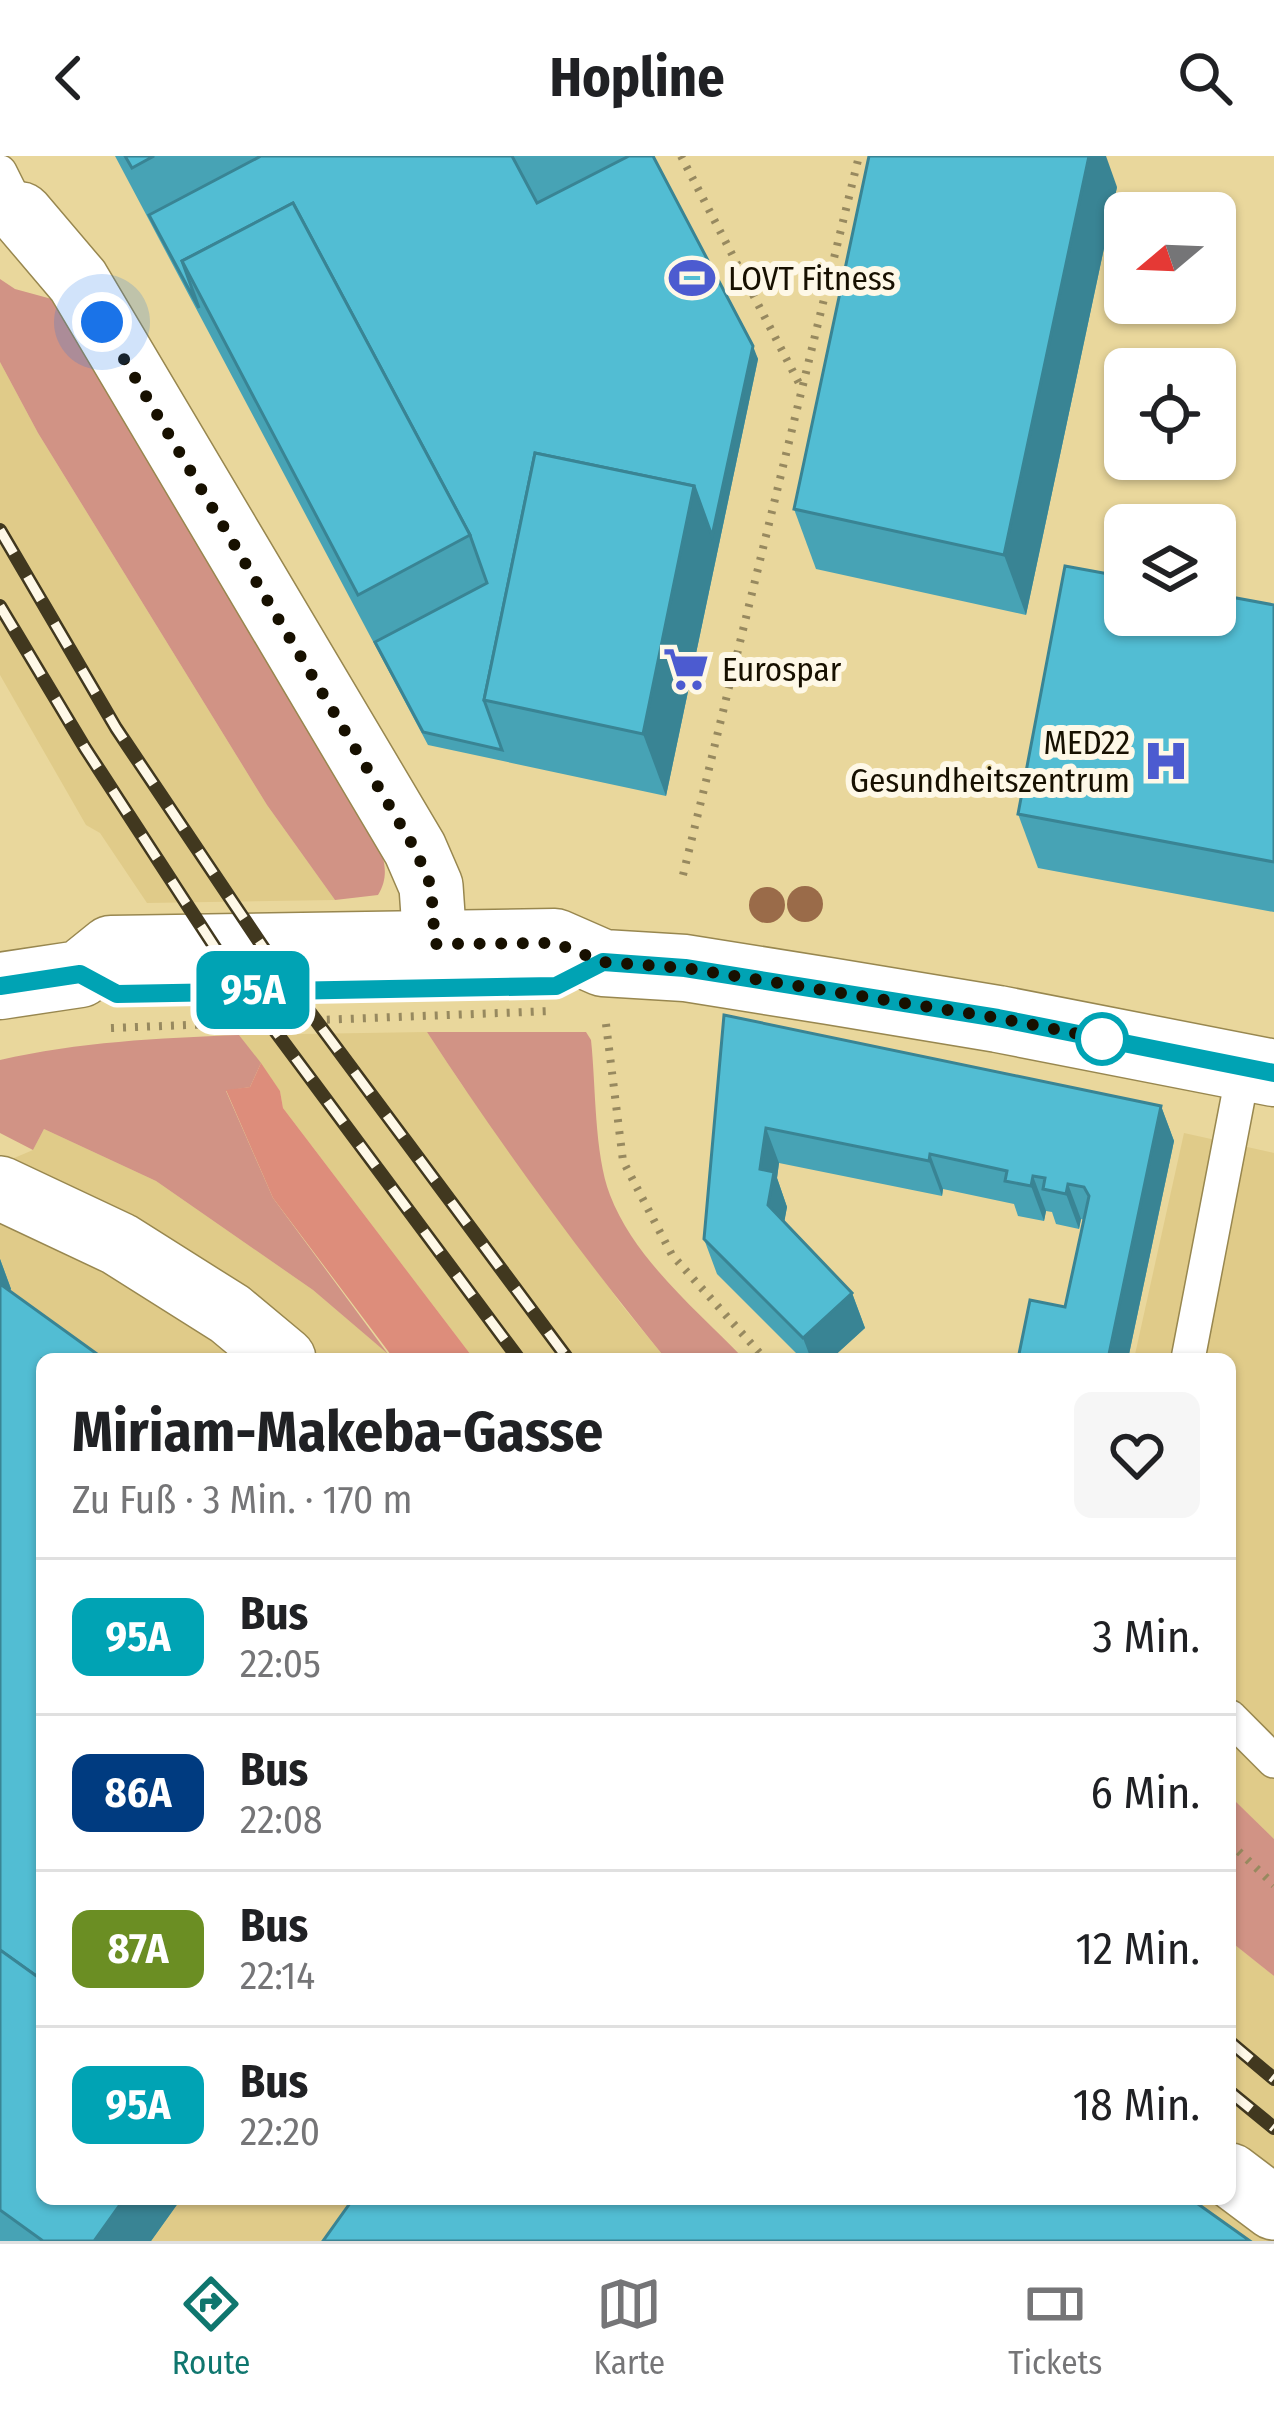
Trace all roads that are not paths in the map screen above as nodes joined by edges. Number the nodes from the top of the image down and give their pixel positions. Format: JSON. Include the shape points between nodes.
{"nodes":[{"id":1,"x":10,"y":193,"type":"edge"},
{"id":2,"x":435,"y":944,"type":"junction"},
{"id":3,"x":603,"y":962,"type":"junction"},
{"id":4,"x":0,"y":986,"type":"edge"},
{"id":5,"x":90,"y":1001,"type":"junction"},
{"id":6,"x":1259,"y":1070,"type":"edge"},
{"id":7,"x":0,"y":1188,"type":"edge"},
{"id":8,"x":277,"y":1353,"type":"edge"},
{"id":9,"x":1189,"y":1353,"type":"edge"},
{"id":10,"x":1236,"y":1723,"type":"edge"},
{"id":11,"x":1274,"y":1760,"type":"edge"},
{"id":12,"x":1236,"y":2180,"type":"edge"},
{"id":13,"x":1274,"y":2208,"type":"edge"}],
"edges":[{"from":1,"to":2,"type":"street","via":[[78,281],[415,849],[431,886]]},
{"from":2,"to":3,"type":"main road","via":[[555,943]]},
{"from":2,"to":5,"type":"main road","via":[[111,949]]},
{"from":3,"to":5,"type":"main road","via":[[556,986],[117,994]]},
{"from":3,"to":6,"type":"main road","via":[[998,1018]]},
{"from":4,"to":5,"type":"main road"},
{"from":6,"to":9,"type":"lane"},
{"from":7,"to":8,"type":"street","via":[[119,1244]]},
{"from":10,"to":11,"type":"lane"},
{"from":12,"to":13,"type":"street"}]}
